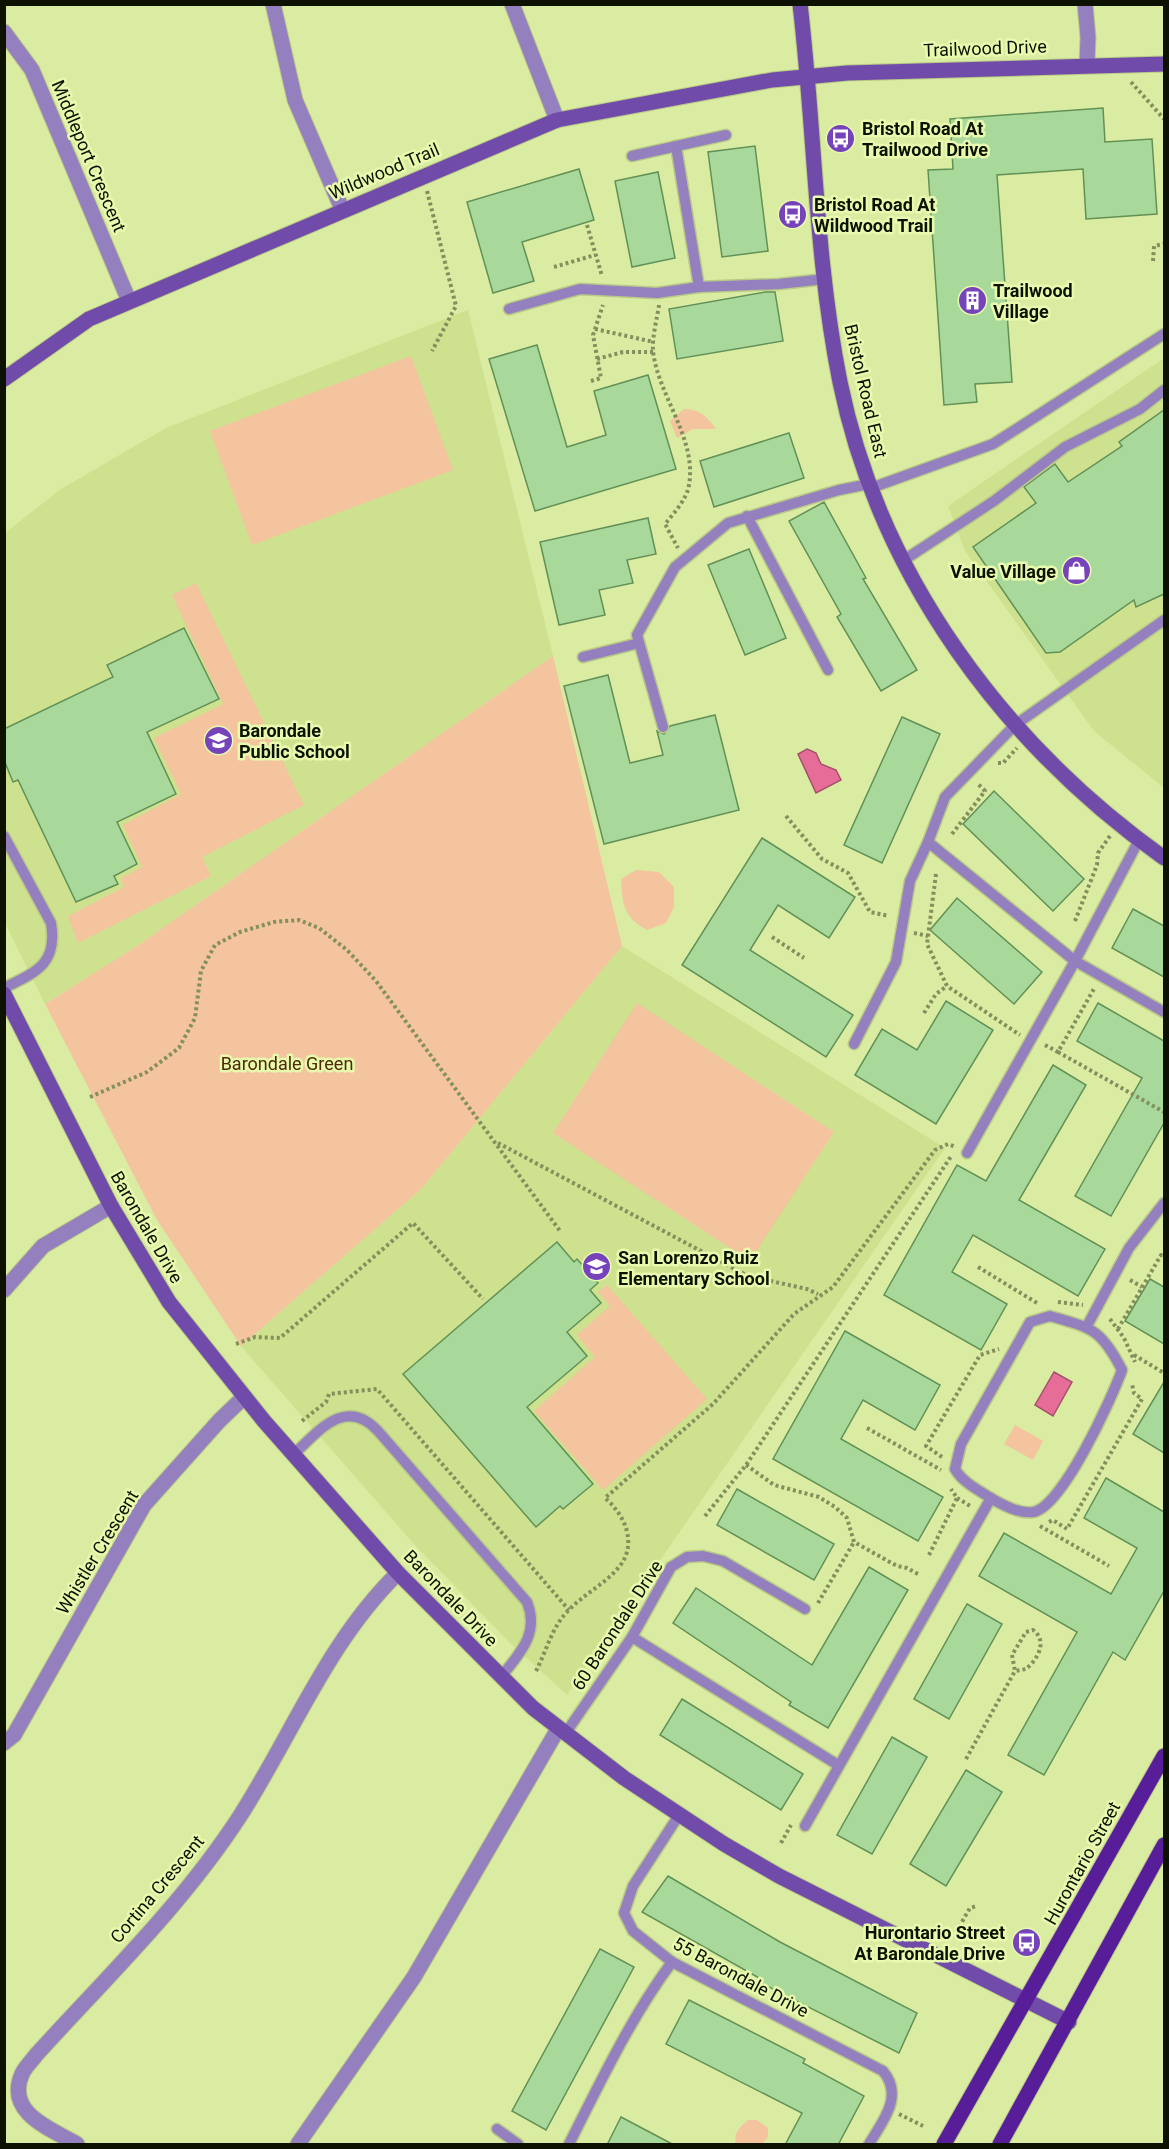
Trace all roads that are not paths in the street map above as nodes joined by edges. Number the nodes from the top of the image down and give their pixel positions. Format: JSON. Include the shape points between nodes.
{"nodes":[{"id":1,"x":273,"y":4,"type":"edge"},
{"id":2,"x":512,"y":4,"type":"edge"},
{"id":3,"x":800,"y":4,"type":"edge"},
{"id":4,"x":1085,"y":4,"type":"edge"},
{"id":5,"x":4,"y":32,"type":"edge"},
{"id":6,"x":1087,"y":64,"type":"junction"},
{"id":7,"x":1164,"y":64,"type":"edge"},
{"id":8,"x":808,"y":77,"type":"junction"},
{"id":9,"x":557,"y":120,"type":"junction"},
{"id":10,"x":726,"y":135,"type":"dead end"},
{"id":11,"x":676,"y":146,"type":"junction"},
{"id":12,"x":632,"y":156,"type":"dead end"},
{"id":13,"x":342,"y":210,"type":"junction"},
{"id":14,"x":825,"y":279,"type":"junction"},
{"id":15,"x":699,"y":287,"type":"junction"},
{"id":16,"x":129,"y":301,"type":"junction"},
{"id":17,"x":509,"y":309,"type":"dead end"},
{"id":18,"x":1164,"y":334,"type":"edge"},
{"id":19,"x":4,"y":379,"type":"edge"},
{"id":20,"x":1164,"y":390,"type":"edge"},
{"id":21,"x":870,"y":486,"type":"junction"},
{"id":22,"x":747,"y":516,"type":"junction"},
{"id":23,"x":904,"y":560,"type":"junction"},
{"id":24,"x":1164,"y":620,"type":"edge"},
{"id":25,"x":639,"y":643,"type":"junction"},
{"id":26,"x":583,"y":657,"type":"dead end"},
{"id":27,"x":828,"y":670,"type":"dead end"},
{"id":28,"x":1015,"y":725,"type":"junction"},
{"id":29,"x":663,"y":727,"type":"dead end"},
{"id":30,"x":4,"y":836,"type":"edge"},
{"id":31,"x":1139,"y":840,"type":"junction"},
{"id":32,"x":928,"y":842,"type":"junction"},
{"id":33,"x":1164,"y":858,"type":"edge"},
{"id":34,"x":1075,"y":962,"type":"junction"},
{"id":35,"x":4,"y":988,"type":"edge"},
{"id":36,"x":4,"y":994,"type":"edge"},
{"id":37,"x":1164,"y":1012,"type":"edge"},
{"id":38,"x":854,"y":1044,"type":"dead end"},
{"id":39,"x":967,"y":1153,"type":"dead end"},
{"id":40,"x":1164,"y":1203,"type":"edge"},
{"id":41,"x":111,"y":1206,"type":"junction"},
{"id":42,"x":4,"y":1290,"type":"edge"},
{"id":43,"x":1087,"y":1326,"type":"junction"},
{"id":44,"x":244,"y":1397,"type":"junction"},
{"id":45,"x":294,"y":1454,"type":"junction"},
{"id":46,"x":991,"y":1498,"type":"junction"},
{"id":47,"x":398,"y":1573,"type":"junction"},
{"id":48,"x":802,"y":1607,"type":"road end"},
{"id":49,"x":632,"y":1637,"type":"junction"},
{"id":50,"x":501,"y":1677,"type":"junction"},
{"id":51,"x":561,"y":1732,"type":"junction"},
{"id":52,"x":4,"y":1743,"type":"edge"},
{"id":53,"x":1164,"y":1756,"type":"edge"},
{"id":54,"x":838,"y":1765,"type":"junction"},
{"id":55,"x":679,"y":1815,"type":"junction"},
{"id":56,"x":805,"y":1826,"type":"dead end"},
{"id":57,"x":1164,"y":1845,"type":"edge"},
{"id":58,"x":672,"y":1962,"type":"junction"},
{"id":59,"x":1028,"y":2001,"type":"junction"},
{"id":60,"x":1070,"y":2022,"type":"junction"},
{"id":61,"x":497,"y":2129,"type":"dead end"},
{"id":62,"x":77,"y":2145,"type":"edge"},
{"id":63,"x":298,"y":2145,"type":"edge"},
{"id":64,"x":518,"y":2145,"type":"edge"},
{"id":65,"x":569,"y":2145,"type":"edge"},
{"id":66,"x":869,"y":2145,"type":"edge"},
{"id":67,"x":944,"y":2145,"type":"edge"},
{"id":68,"x":1000,"y":2145,"type":"edge"}],
"edges":[{"from":1,"to":13,"type":"street","via":[[295,100]]},
{"from":2,"to":9,"type":"street"},
{"from":3,"to":8,"type":"street","name":"Bristol Road East"},
{"from":4,"to":6,"type":"street"},
{"from":5,"to":16,"type":"street","name":"Middleport Crescent","via":[[32,70]]},
{"from":6,"to":7,"type":"street","name":"Trailwood Drive"},
{"from":6,"to":8,"type":"street","name":"Trailwood Drive"},
{"from":8,"to":9,"type":"street","name":"Wildwood Trail","via":[[772,80]]},
{"from":8,"to":14,"type":"street","name":"Bristol Road East"},
{"from":9,"to":13,"type":"street","name":"Wildwood Trail"},
{"from":10,"to":11,"type":"lane"},
{"from":11,"to":12,"type":"lane"},
{"from":11,"to":15,"type":"lane"},
{"from":13,"to":16,"type":"street","name":"Wildwood Trail"},
{"from":14,"to":15,"type":"lane"},
{"from":14,"to":21,"type":"street","name":"Bristol Road East","via":[[840,381]]},
{"from":15,"to":17,"type":"lane","via":[[661,292],[580,289]]},
{"from":16,"to":19,"type":"street","name":"Wildwood Trail","via":[[89,320]]},
{"from":18,"to":21,"type":"lane","via":[[993,444]]},
{"from":20,"to":23,"type":"lane","via":[[1140,410],[1065,447],[994,501]]},
{"from":21,"to":22,"type":"lane"},
{"from":21,"to":23,"type":"street","name":"Bristol Road East"},
{"from":22,"to":25,"type":"lane","via":[[728,523],[675,567],[637,635]]},
{"from":22,"to":27,"type":"lane"},
{"from":23,"to":28,"type":"street","name":"Bristol Road East","via":[[934,618],[971,673]]},
{"from":24,"to":28,"type":"lane"},
{"from":25,"to":26,"type":"lane"},
{"from":25,"to":29,"type":"lane"},
{"from":28,"to":31,"type":"street","name":"Bristol Road East","via":[[1060,771]]},
{"from":28,"to":32,"type":"lane","via":[[945,797]]},
{"from":30,"to":35,"type":"lane","via":[[51,923],[52,937],[50,954],[40,969]]},
{"from":31,"to":33,"type":"street","name":"Bristol Road East"},
{"from":31,"to":34,"type":"lane"},
{"from":32,"to":34,"type":"lane"},
{"from":32,"to":38,"type":"lane","via":[[910,881],[896,962]]},
{"from":34,"to":37,"type":"lane"},
{"from":34,"to":39,"type":"lane"},
{"from":36,"to":41,"type":"street","name":"Barondale Drive"},
{"from":40,"to":43,"type":"lane","via":[[1129,1248]]},
{"from":41,"to":42,"type":"street","via":[[43,1246]]},
{"from":41,"to":44,"type":"street","name":"Barondale Drive","via":[[169,1302]]},
{"from":43,"to":46,"type":"lane","via":[[1050,1316],[1030,1322],[961,1444],[955,1469],[960,1478]]},
{"from":43,"to":46,"type":"lane","via":[[1106,1341],[1122,1370],[1086,1444],[1052,1502],[1033,1512],[1009,1509]]},
{"from":44,"to":45,"type":"street","name":"Barondale Drive"},
{"from":44,"to":52,"type":"street","name":"Whistler Crescent","via":[[144,1505],[14,1735]]},
{"from":45,"to":47,"type":"street","name":"Barondale Drive"},
{"from":45,"to":50,"type":"lane","via":[[340,1417],[365,1420],[378,1431],[527,1602],[531,1616],[529,1639]]},
{"from":46,"to":54,"type":"lane"},
{"from":47,"to":50,"type":"street","name":"Barondale Drive"},
{"from":47,"to":62,"type":"street","name":"Cortina Crescent","via":[[373,1597],[328,1663],[240,1815],[199,1876],[22,2075],[20,2098],[27,2115]]},
{"from":48,"to":49,"type":"lane","name":"60 Barondale Drive","via":[[723,1561],[687,1557],[671,1567]]},
{"from":49,"to":51,"type":"lane","name":"60 Barondale Drive"},
{"from":49,"to":54,"type":"lane"},
{"from":50,"to":51,"type":"street","name":"Barondale Drive"},
{"from":51,"to":55,"type":"street","name":"Barondale Drive"},
{"from":51,"to":63,"type":"street","via":[[414,1977]]},
{"from":53,"to":59,"type":"main road","name":"Hurontario Street"},
{"from":54,"to":56,"type":"lane"},
{"from":55,"to":58,"type":"lane","name":"55 Barondale Drive","via":[[633,1886],[624,1913],[633,1931]]},
{"from":55,"to":59,"type":"street","name":"Barondale Drive","via":[[779,1876]]},
{"from":57,"to":60,"type":"main road"},
{"from":58,"to":65,"type":"lane","via":[[600,2083]]},
{"from":58,"to":66,"type":"lane","name":"55 Barondale Drive","via":[[883,2071],[891,2086],[892,2102]]},
{"from":59,"to":60,"type":"street","name":"Barondale Drive"},
{"from":59,"to":67,"type":"main road","name":"Hurontario Street"},
{"from":60,"to":68,"type":"main road"},
{"from":61,"to":64,"type":"lane"}]}
